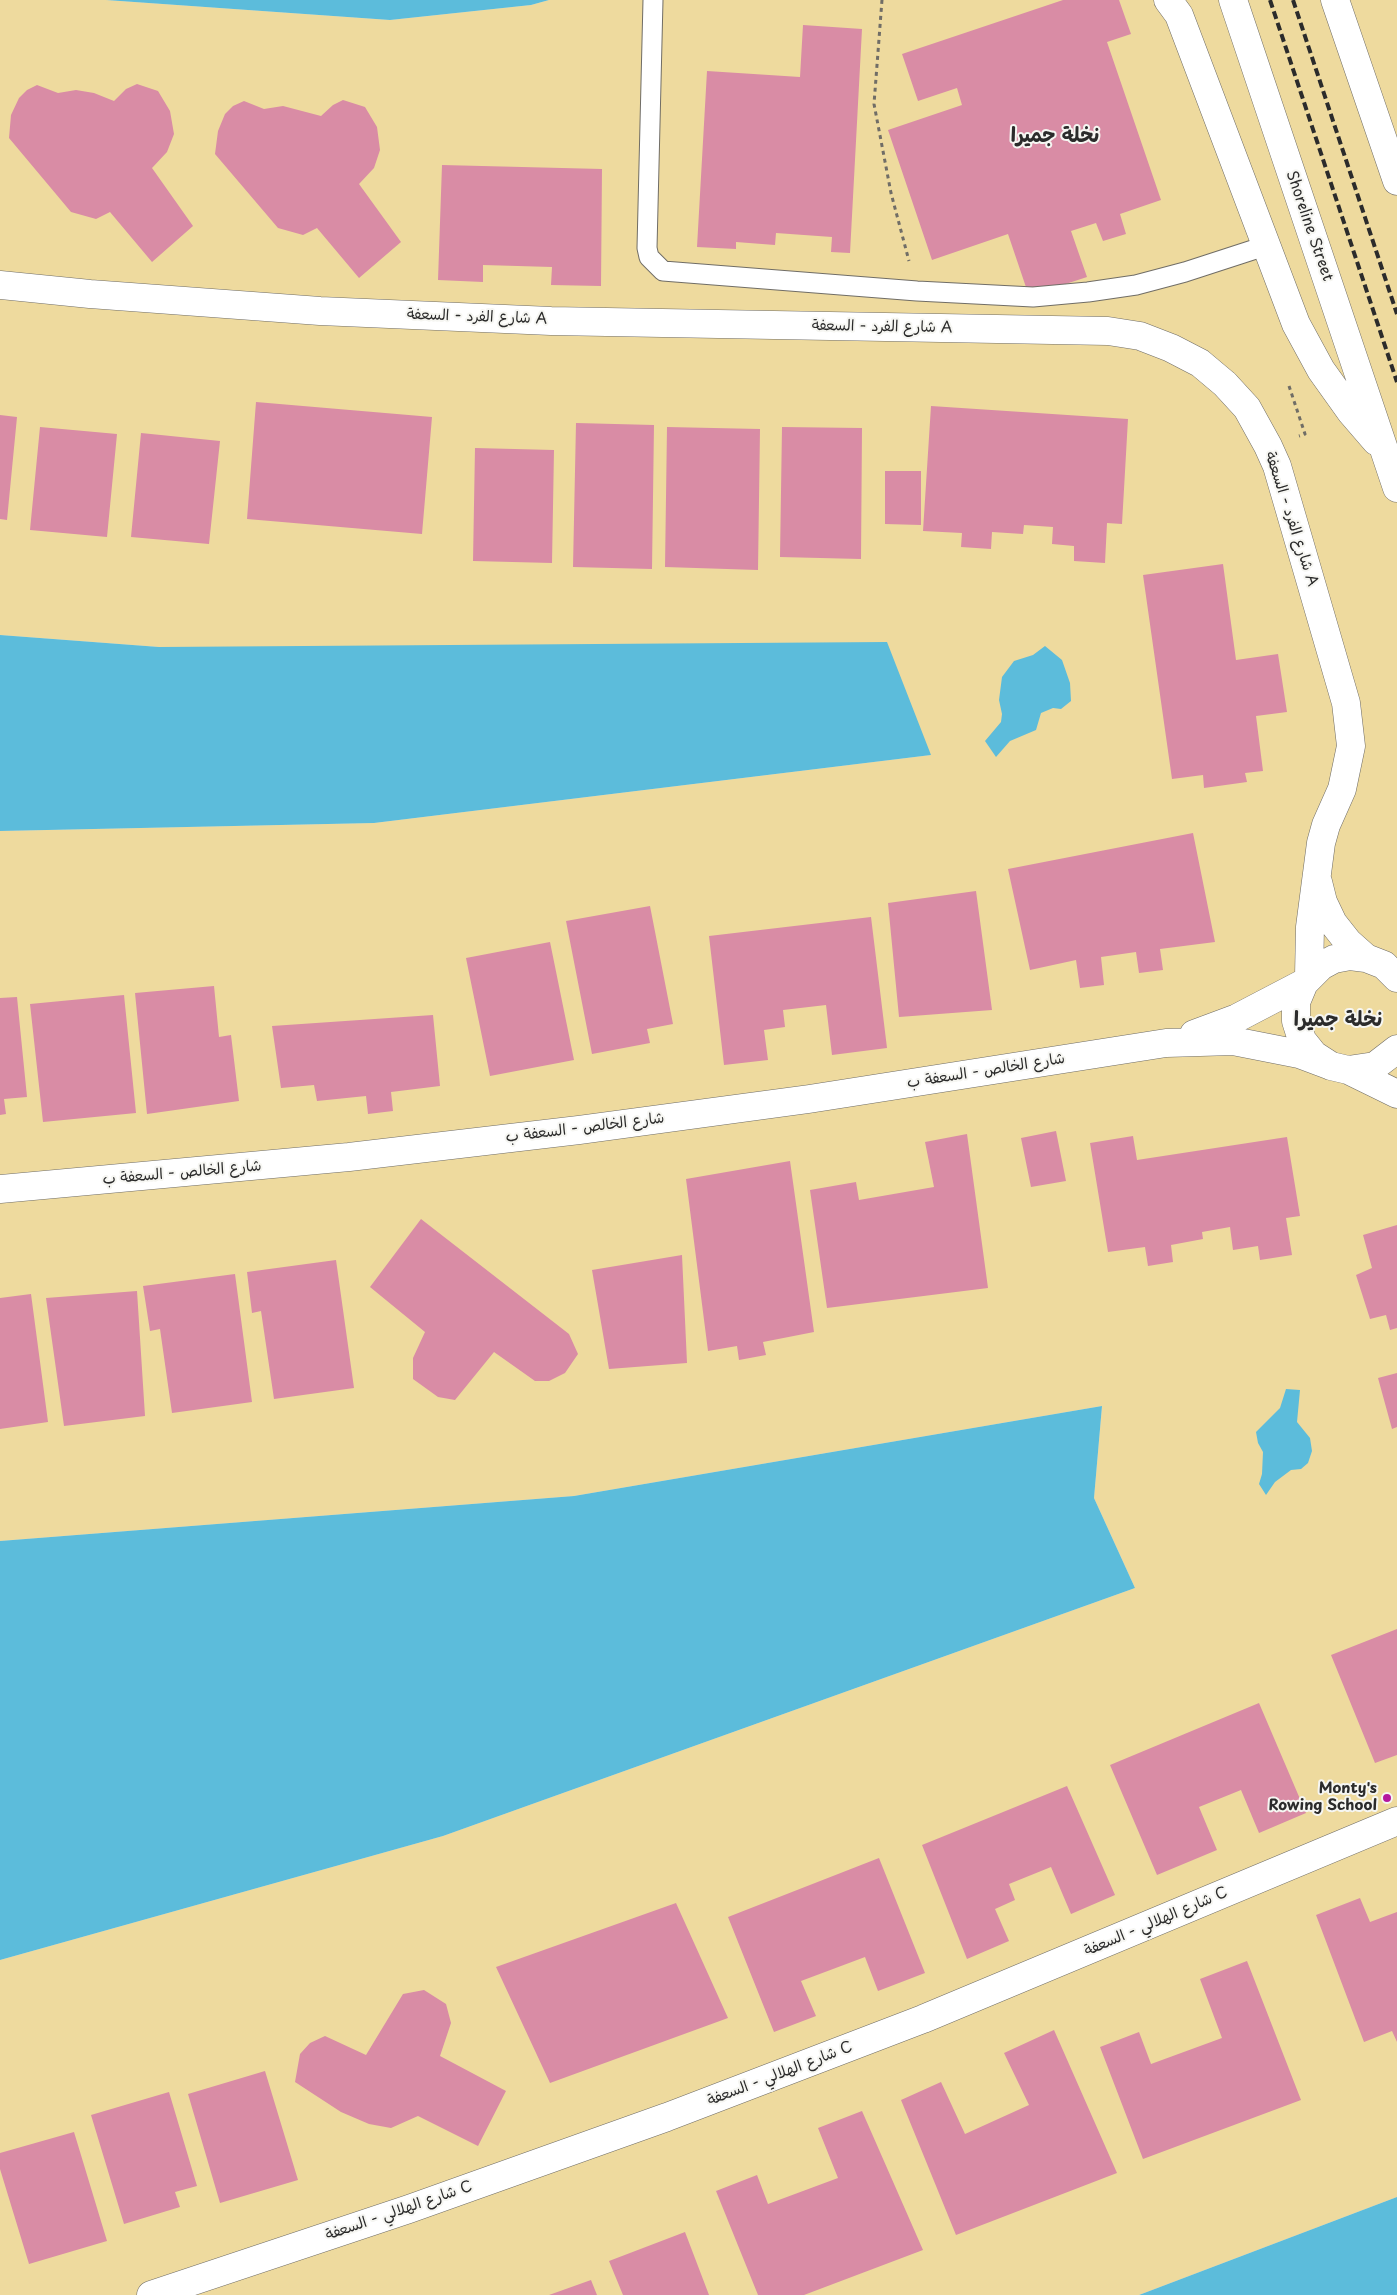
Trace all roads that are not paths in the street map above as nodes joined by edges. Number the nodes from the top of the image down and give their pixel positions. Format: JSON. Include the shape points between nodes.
{"nodes":[{"id":1,"x":653,"y":0,"type":"edge"},
{"id":2,"x":1233,"y":0,"type":"edge"},
{"id":3,"x":1335,"y":0,"type":"edge"},
{"id":4,"x":1174,"y":5,"type":"edge"},
{"id":5,"x":1397,"y":181,"type":"edge"},
{"id":6,"x":1265,"y":246,"type":"junction"},
{"id":7,"x":0,"y":285,"type":"edge"},
{"id":8,"x":1385,"y":452,"type":"junction"},
{"id":9,"x":1397,"y":488,"type":"edge"},
{"id":10,"x":1317,"y":878,"type":"junction"},
{"id":11,"x":1386,"y":964,"type":"edge"},
{"id":12,"x":1306,"y":980,"type":"junction"},
{"id":13,"x":1166,"y":1043,"type":"junction"},
{"id":14,"x":1397,"y":1049,"type":"edge"},
{"id":15,"x":1339,"y":1068,"type":"junction"},
{"id":16,"x":1397,"y":1094,"type":"edge"},
{"id":17,"x":0,"y":1189,"type":"edge"},
{"id":18,"x":1397,"y":1821,"type":"edge"},
{"id":19,"x":151,"y":2295,"type":"edge"}],
"edges":[{"from":1,"to":6,"type":"lane","via":[[647,248],[655,265],[662,271],[1032,297],[1136,285]]},
{"from":2,"to":8,"type":"street","name":"Shoreline Street"},
{"from":3,"to":5,"type":"street"},
{"from":4,"to":6,"type":"street"},
{"from":6,"to":8,"type":"street","via":[[1296,324],[1321,370]]},
{"from":7,"to":10,"type":"street","name":"شارع الفرد - السعفة A","via":[[320,311],[551,321],[1108,331],[1140,336],[1171,348],[1200,364],[1225,384],[1247,408],[1268,446],[1277,466],[1346,703],[1351,746],[1348,768],[1323,834]]},
{"from":8,"to":9,"type":"street","name":"Shoreline Street"},
{"from":10,"to":11,"type":"street","name":"شارع الفرد - السعفة A","via":[[1333,923],[1348,942]]},
{"from":10,"to":12,"type":"street","name":"شارع الفرد - السعفة A"},
{"from":11,"to":12,"type":"street","name":"شارع الخالص - السعفة ب","via":[[1350,956],[1334,959],[1320,966]]},
{"from":12,"to":13,"type":"street","name":"شارع الخالص - السعفة ب","via":[[1237,1018]]},
{"from":12,"to":15,"type":"street","name":"شارع الفرد - السعفة A","via":[[1296,1002],[1296,1021],[1302,1040],[1314,1055]]},
{"from":13,"to":15,"type":"street","name":"شارع الخالص - السعفة ب","via":[[1233,1041],[1299,1054]]},
{"from":13,"to":17,"type":"street","name":"شارع الخالص - السعفة ب","via":[[809,1099],[579,1130],[339,1158]]},
{"from":14,"to":15,"type":"street","via":[[1375,1066]]},
{"from":15,"to":16,"type":"street"},
{"from":18,"to":19,"type":"street","name":"شارع الهلالي - السعفة C","via":[[923,2019],[667,2117],[409,2209]]}]}
